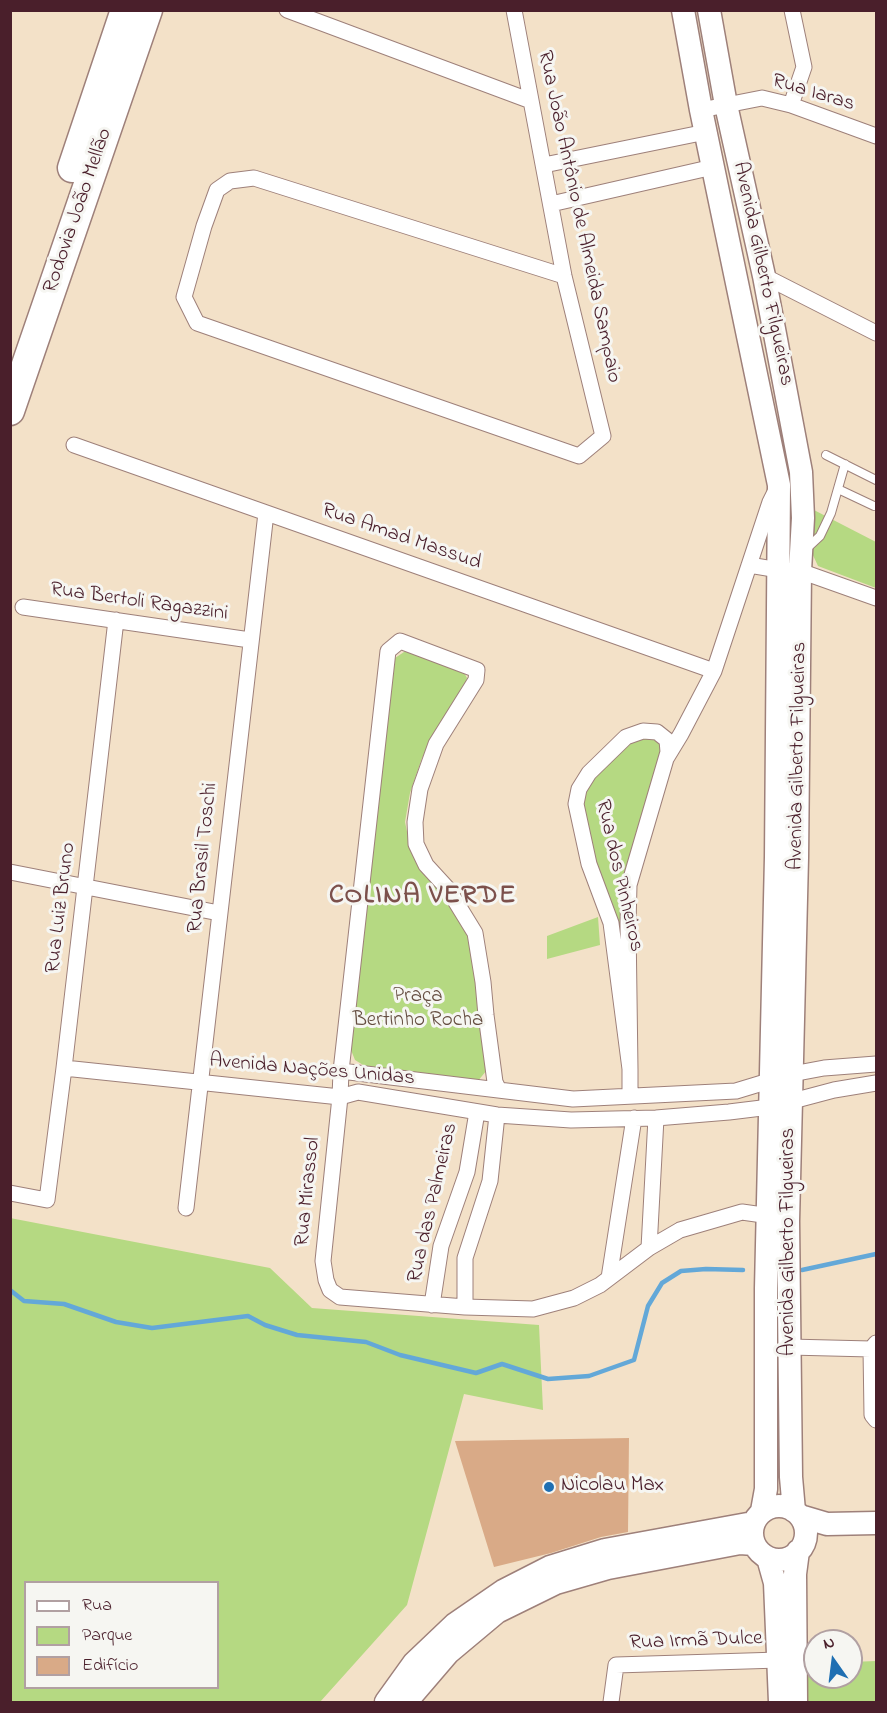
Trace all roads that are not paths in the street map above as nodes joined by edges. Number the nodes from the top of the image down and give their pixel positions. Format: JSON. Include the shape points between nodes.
{"nodes":[{"id":1,"x":125,"y":10,"type":"edge"},
{"id":2,"x":148,"y":10,"type":"edge"},
{"id":3,"x":287,"y":10,"type":"edge"},
{"id":4,"x":514,"y":10,"type":"edge"},
{"id":5,"x":683,"y":10,"type":"edge"},
{"id":6,"x":709,"y":10,"type":"edge"},
{"id":7,"x":792,"y":10,"type":"edge"},
{"id":8,"x":531,"y":101,"type":"junction"},
{"id":9,"x":726,"y":105,"type":"junction"},
{"id":10,"x":790,"y":105,"type":"junction"},
{"id":11,"x":701,"y":110,"type":"junction"},
{"id":12,"x":706,"y":132,"type":"junction"},
{"id":13,"x":876,"y":136,"type":"edge"},
{"id":14,"x":544,"y":165,"type":"junction"},
{"id":15,"x":715,"y":176,"type":"junction"},
{"id":16,"x":742,"y":180,"type":"junction"},
{"id":17,"x":551,"y":204,"type":"junction"},
{"id":18,"x":564,"y":276,"type":"junction"},
{"id":19,"x":764,"y":276,"type":"junction"},
{"id":20,"x":876,"y":333,"type":"edge"},
{"id":21,"x":10,"y":352,"type":"edge"},
{"id":22,"x":10,"y":411,"type":"edge"},
{"id":23,"x":74,"y":445,"type":"dead end"},
{"id":24,"x":826,"y":455,"type":"dead end"},
{"id":25,"x":845,"y":464,"type":"junction"},
{"id":26,"x":801,"y":472,"type":"junction"},
{"id":27,"x":876,"y":480,"type":"edge"},
{"id":28,"x":779,"y":485,"type":"junction"},
{"id":29,"x":838,"y":489,"type":"junction"},
{"id":30,"x":874,"y":506,"type":"dead end"},
{"id":31,"x":266,"y":513,"type":"junction"},
{"id":32,"x":749,"y":565,"type":"junction"},
{"id":33,"x":794,"y":565,"type":"junction"},
{"id":34,"x":876,"y":598,"type":"edge"},
{"id":35,"x":23,"y":607,"type":"dead end"},
{"id":36,"x":116,"y":620,"type":"junction"},
{"id":37,"x":250,"y":640,"type":"junction"},
{"id":38,"x":714,"y":671,"type":"junction"},
{"id":39,"x":667,"y":757,"type":"junction"},
{"id":40,"x":786,"y":858,"type":"junction"},
{"id":41,"x":10,"y":872,"type":"edge"},
{"id":42,"x":86,"y":886,"type":"junction"},
{"id":43,"x":219,"y":913,"type":"junction"},
{"id":44,"x":876,"y":1065,"type":"edge"},
{"id":45,"x":64,"y":1068,"type":"junction"},
{"id":46,"x":630,"y":1069,"type":"junction"},
{"id":47,"x":341,"y":1071,"type":"junction"},
{"id":48,"x":792,"y":1074,"type":"junction"},
{"id":49,"x":770,"y":1081,"type":"junction"},
{"id":50,"x":200,"y":1082,"type":"junction"},
{"id":51,"x":876,"y":1083,"type":"edge"},
{"id":52,"x":499,"y":1090,"type":"junction"},
{"id":53,"x":630,"y":1096,"type":"junction"},
{"id":54,"x":340,"y":1097,"type":"junction"},
{"id":55,"x":780,"y":1104,"type":"junction"},
{"id":56,"x":477,"y":1112,"type":"junction"},
{"id":57,"x":497,"y":1115,"type":"junction"},
{"id":58,"x":634,"y":1118,"type":"junction"},
{"id":59,"x":656,"y":1118,"type":"junction"},
{"id":60,"x":10,"y":1193,"type":"edge"},
{"id":61,"x":186,"y":1208,"type":"dead end"},
{"id":62,"x":778,"y":1218,"type":"junction"},
{"id":63,"x":649,"y":1248,"type":"junction"},
{"id":64,"x":609,"y":1278,"type":"junction"},
{"id":65,"x":432,"y":1305,"type":"junction"},
{"id":66,"x":465,"y":1307,"type":"junction"},
{"id":67,"x":874,"y":1346,"type":"edge"},
{"id":68,"x":789,"y":1347,"type":"junction"},
{"id":69,"x":766,"y":1400,"type":"junction"},
{"id":70,"x":789,"y":1401,"type":"junction"},
{"id":71,"x":876,"y":1420,"type":"edge"},
{"id":72,"x":797,"y":1514,"type":"junction"},
{"id":73,"x":876,"y":1523,"type":"edge"},
{"id":74,"x":759,"y":1534,"type":"junction"},
{"id":75,"x":876,"y":1537,"type":"edge"},
{"id":76,"x":800,"y":1549,"type":"junction"},
{"id":77,"x":607,"y":1559,"type":"junction"},
{"id":78,"x":779,"y":1660,"type":"junction"},
{"id":79,"x":386,"y":1702,"type":"edge"},
{"id":80,"x":406,"y":1702,"type":"edge"},
{"id":81,"x":611,"y":1702,"type":"edge"},
{"id":82,"x":780,"y":1702,"type":"edge"},
{"id":83,"x":796,"y":1702,"type":"edge"}],
"edges":[{"from":1,"to":21,"type":"highway","name":"Rodovia João Mellão"},
{"from":2,"to":22,"type":"highway","name":"Rodovia João Mellão"},
{"from":3,"to":8,"type":"street"},
{"from":4,"to":8,"type":"street","name":"Rua João Antônio de Almeida Sampaio"},
{"from":5,"to":11,"type":"main road","name":"Avenida Gilberto Filgueiras"},
{"from":6,"to":9,"type":"main road","name":"Avenida Gilberto Filgueiras"},
{"from":7,"to":10,"type":"street","via":[[804,67]]},
{"from":8,"to":14,"type":"street","name":"Rua João Antônio de Almeida Sampaio"},
{"from":9,"to":10,"type":"street","name":"Rua Iaras","via":[[762,98]]},
{"from":9,"to":11,"type":"street","name":"Rua Iaras"},
{"from":9,"to":16,"type":"main road","name":"Avenida Gilberto Filgueiras"},
{"from":10,"to":13,"type":"street","name":"Rua Iaras"},
{"from":11,"to":12,"type":"main road","name":"Avenida Gilberto Filgueiras"},
{"from":12,"to":14,"type":"street"},
{"from":12,"to":15,"type":"main road","name":"Avenida Gilberto Filgueiras"},
{"from":14,"to":17,"type":"street","name":"Rua João Antônio de Almeida Sampaio"},
{"from":15,"to":16,"type":"main road"},
{"from":15,"to":17,"type":"street"},
{"from":15,"to":28,"type":"main road","name":"Avenida Gilberto Filgueiras"},
{"from":16,"to":19,"type":"main road","name":"Avenida Gilberto Filgueiras"},
{"from":17,"to":18,"type":"street","name":"Rua João Antônio de Almeida Sampaio"},
{"from":18,"to":18,"type":"street","name":"Rua João Antônio de Almeida Sampaio","via":[[254,178],[230,181],[217,190],[184,297],[197,323],[579,456],[603,436]]},
{"from":19,"to":20,"type":"street"},
{"from":19,"to":26,"type":"main road","name":"Avenida Gilberto Filgueiras"},
{"from":23,"to":31,"type":"street","name":"Rua Amad Massud"},
{"from":24,"to":25,"type":"lane"},
{"from":25,"to":27,"type":"lane"},
{"from":25,"to":29,"type":"lane"},
{"from":26,"to":28,"type":"street"},
{"from":26,"to":33,"type":"main road","name":"Avenida Gilberto Filgueiras"},
{"from":28,"to":32,"type":"street","name":"Rua dos Pinheiros"},
{"from":28,"to":33,"type":"main road","name":"Avenida Gilberto Filgueiras"},
{"from":29,"to":30,"type":"lane"},
{"from":29,"to":33,"type":"lane","via":[[820,536]]},
{"from":31,"to":37,"type":"street","name":"Rua Brasil Toschi"},
{"from":31,"to":38,"type":"street","name":"Rua Amad Massud"},
{"from":32,"to":33,"type":"street"},
{"from":32,"to":38,"type":"street","name":"Rua dos Pinheiros"},
{"from":33,"to":34,"type":"street"},
{"from":33,"to":40,"type":"main road","name":"Avenida Gilberto Filgueiras"},
{"from":35,"to":36,"type":"street","name":"Rua Bertoli Ragazzini"},
{"from":36,"to":37,"type":"street","name":"Rua Bertoli Ragazzini"},
{"from":36,"to":42,"type":"street","name":"Rua Luiz Bruno"},
{"from":37,"to":43,"type":"street","name":"Rua Brasil Toschi"},
{"from":38,"to":39,"type":"street","name":"Rua dos Pinheiros"},
{"from":39,"to":46,"type":"street","name":"Rua dos Pinheiros","via":[[630,885]]},
{"from":39,"to":46,"type":"street","name":"Rua dos Pinheiros","via":[[667,740],[657,732],[643,731],[626,737],[589,773],[579,789],[576,804],[589,864],[611,923]]},
{"from":40,"to":48,"type":"main road","name":"Avenida Gilberto Filgueiras"},
{"from":40,"to":49,"type":"main road","name":"Avenida Gilberto Filgueiras"},
{"from":41,"to":42,"type":"street"},
{"from":42,"to":43,"type":"street"},
{"from":42,"to":45,"type":"street","name":"Rua Luiz Bruno"},
{"from":43,"to":50,"type":"street","name":"Rua Brasil Toschi"},
{"from":44,"to":48,"type":"street","name":"Avenida Nações Unidas"},
{"from":45,"to":50,"type":"street","name":"Avenida Nações Unidas"},
{"from":45,"to":60,"type":"street","name":"Rua Luiz Bruno","via":[[47,1200]]},
{"from":46,"to":53,"type":"street","name":"Rua dos Pinheiros"},
{"from":47,"to":52,"type":"street","name":"Avenida Nações Unidas"},
{"from":47,"to":52,"type":"street","via":[[388,651],[400,641],[477,670],[476,680],[436,744],[420,789],[416,844],[426,865],[448,888],[475,933]]},
{"from":47,"to":54,"type":"street"},
{"from":48,"to":49,"type":"street","name":"Avenida Nações Unidas"},
{"from":48,"to":55,"type":"main road","name":"Avenida Gilberto Filgueiras"},
{"from":49,"to":53,"type":"street","name":"Avenida Nações Unidas","via":[[736,1091]]},
{"from":49,"to":55,"type":"main road","name":"Avenida Gilberto Filgueiras"},
{"from":50,"to":54,"type":"street","name":"Avenida Nações Unidas"},
{"from":50,"to":61,"type":"street","name":"Rua Brasil Toschi"},
{"from":51,"to":55,"type":"street","name":"Avenida Nações Unidas"},
{"from":52,"to":53,"type":"street","name":"Avenida Nações Unidas","via":[[573,1099]]},
{"from":54,"to":56,"type":"street","name":"Avenida Nações Unidas","via":[[358,1092]]},
{"from":54,"to":65,"type":"street","name":"Rua Mirassol","via":[[323,1261],[330,1290],[340,1297]]},
{"from":55,"to":59,"type":"street","name":"Avenida Nações Unidas","via":[[729,1113]]},
{"from":55,"to":62,"type":"main road","name":"Avenida Gilberto Filgueiras"},
{"from":56,"to":57,"type":"street","name":"Avenida Nações Unidas"},
{"from":56,"to":65,"type":"street","name":"Rua das Palmeiras","via":[[467,1172],[441,1246]]},
{"from":57,"to":58,"type":"street","name":"Avenida Nações Unidas","via":[[571,1120]]},
{"from":57,"to":66,"type":"street","name":"Rua das Palmeiras","via":[[490,1180],[465,1258]]},
{"from":58,"to":59,"type":"street","name":"Avenida Nações Unidas"},
{"from":58,"to":64,"type":"street"},
{"from":59,"to":63,"type":"street"},
{"from":62,"to":63,"type":"street","via":[[742,1212],[680,1230]]},
{"from":62,"to":68,"type":"main road","name":"Avenida Gilberto Filgueiras"},
{"from":62,"to":69,"type":"main road","name":"Avenida Gilberto Filgueiras"},
{"from":63,"to":64,"type":"street"},
{"from":64,"to":66,"type":"street","via":[[574,1298],[533,1309]]},
{"from":65,"to":66,"type":"street"},
{"from":67,"to":68,"type":"street"},
{"from":67,"to":71,"type":"street","via":[[872,1415]]},
{"from":68,"to":70,"type":"main road","name":"Avenida Gilberto Filgueiras"},
{"from":69,"to":70,"type":"main road"},
{"from":69,"to":74,"type":"main road","name":"Avenida Gilberto Filgueiras","via":[[766,1489]]},
{"from":70,"to":72,"type":"main road","name":"Avenida Gilberto Filgueiras","via":[[791,1476]]},
{"from":72,"to":73,"type":"main road","via":[[827,1524]]},
{"from":72,"to":74,"type":"main road","via":[[774,1506]]},
{"from":72,"to":76,"type":"main road","via":[[806,1534]]},
{"from":74,"to":76,"type":"main road","via":[[781,1560]]},
{"from":74,"to":77,"type":"main road","via":[[740,1543]]},
{"from":74,"to":78,"type":"main road","name":"Avenida Gilberto Filgueiras","via":[[775,1583]]},
{"from":75,"to":76,"type":"main road","via":[[827,1538],[808,1542]]},
{"from":76,"to":83,"type":"main road","via":[[795,1574]]},
{"from":77,"to":79,"type":"main road","via":[[550,1567],[502,1591],[455,1624],[414,1663]]},
{"from":77,"to":80,"type":"main road","via":[[497,1612],[448,1653]]},
{"from":78,"to":81,"type":"street","name":"Rua Irmã Dulce","via":[[616,1665]]},
{"from":78,"to":82,"type":"main road","name":"Avenida Gilberto Filgueiras"}]}
